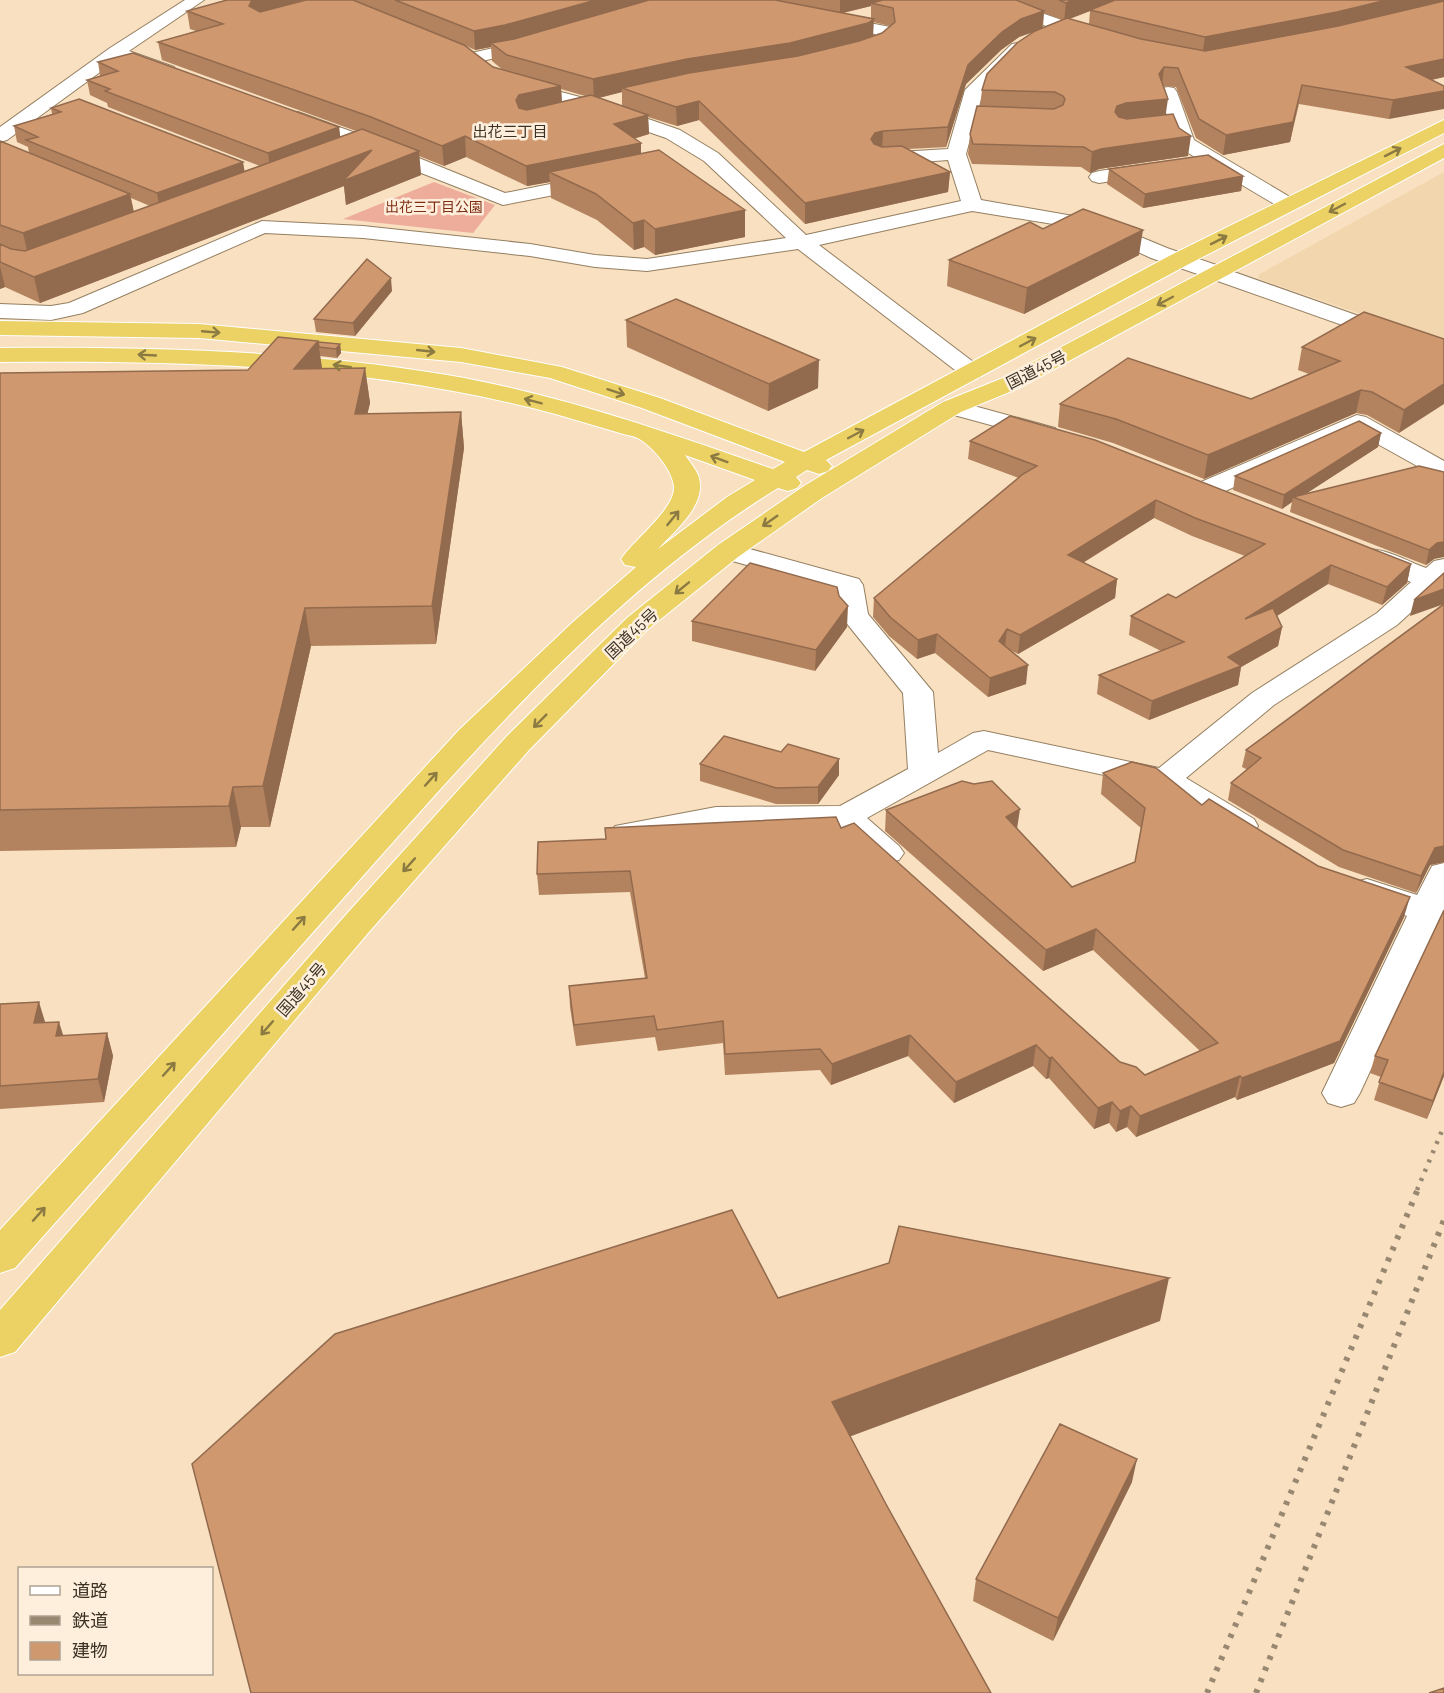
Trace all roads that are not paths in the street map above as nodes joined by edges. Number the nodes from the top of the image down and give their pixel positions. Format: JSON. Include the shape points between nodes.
{"nodes":[{"id":1,"x":196,"y":0,"type":"edge"},
{"id":2,"x":988,"y":0,"type":"edge"},
{"id":3,"x":872,"y":14,"type":"edge"},
{"id":4,"x":817,"y":18,"type":"edge"},
{"id":5,"x":1087,"y":20,"type":"dead end"},
{"id":6,"x":839,"y":22,"type":"junction"},
{"id":7,"x":1065,"y":29,"type":"junction"},
{"id":8,"x":553,"y":39,"type":"edge"},
{"id":9,"x":1108,"y":41,"type":"edge"},
{"id":10,"x":453,"y":50,"type":"edge"},
{"id":11,"x":116,"y":52,"type":"junction"},
{"id":12,"x":473,"y":58,"type":"junction"},
{"id":13,"x":832,"y":58,"type":"edge"},
{"id":14,"x":181,"y":75,"type":"edge"},
{"id":15,"x":1168,"y":92,"type":"edge"},
{"id":16,"x":57,"y":96,"type":"junction"},
{"id":17,"x":624,"y":99,"type":"edge"},
{"id":18,"x":79,"y":105,"type":"edge"},
{"id":19,"x":592,"y":106,"type":"junction"},
{"id":20,"x":278,"y":111,"type":"edge"},
{"id":21,"x":560,"y":113,"type":"edge"},
{"id":22,"x":966,"y":117,"type":"junction"},
{"id":23,"x":988,"y":117,"type":"edge"},
{"id":24,"x":1179,"y":125,"type":"junction"},
{"id":25,"x":1444,"y":126,"type":"edge"},
{"id":26,"x":1157,"y":127,"type":"edge"},
{"id":27,"x":0,"y":136,"type":"edge"},
{"id":28,"x":365,"y":143,"type":"junction"},
{"id":29,"x":1444,"y":150,"type":"edge"},
{"id":30,"x":333,"y":154,"type":"edge"},
{"id":31,"x":956,"y":154,"type":"junction"},
{"id":32,"x":711,"y":157,"type":"junction"},
{"id":33,"x":882,"y":159,"type":"edge"},
{"id":34,"x":1215,"y":160,"type":"junction"},
{"id":35,"x":688,"y":162,"type":"dead end"},
{"id":36,"x":618,"y":176,"type":"edge"},
{"id":37,"x":1099,"y":177,"type":"edge"},
{"id":38,"x":1288,"y":204,"type":"junction"},
{"id":39,"x":972,"y":205,"type":"junction"},
{"id":40,"x":802,"y":242,"type":"junction"},
{"id":41,"x":1179,"y":260,"type":"junction"},
{"id":42,"x":1216,"y":273,"type":"junction"},
{"id":43,"x":0,"y":311,"type":"edge"},
{"id":44,"x":0,"y":328,"type":"edge"},
{"id":45,"x":89,"y":331,"type":"junction"},
{"id":46,"x":0,"y":340,"type":"edge"},
{"id":47,"x":1444,"y":354,"type":"edge"},
{"id":48,"x":0,"y":357,"type":"edge"},
{"id":49,"x":972,"y":372,"type":"junction"},
{"id":50,"x":952,"y":407,"type":"junction"},
{"id":51,"x":648,"y":434,"type":"junction"},
{"id":52,"x":1071,"y":440,"type":"edge"},
{"id":53,"x":805,"y":461,"type":"junction"},
{"id":54,"x":1444,"y":471,"type":"edge"},
{"id":55,"x":840,"y":474,"type":"junction"},
{"id":56,"x":774,"y":479,"type":"junction"},
{"id":57,"x":813,"y":492,"type":"junction"},
{"id":58,"x":1235,"y":504,"type":"edge"},
{"id":59,"x":1344,"y":546,"type":"edge"},
{"id":60,"x":728,"y":551,"type":"junction"},
{"id":61,"x":1438,"y":574,"type":"edge"},
{"id":62,"x":583,"y":628,"type":"junction"},
{"id":63,"x":924,"y":773,"type":"junction"},
{"id":64,"x":1165,"y":779,"type":"junction"},
{"id":65,"x":846,"y":816,"type":"junction"},
{"id":66,"x":624,"y":833,"type":"edge"},
{"id":67,"x":1265,"y":840,"type":"edge"},
{"id":68,"x":906,"y":870,"type":"edge"},
{"id":69,"x":1444,"y":874,"type":"edge"},
{"id":70,"x":1337,"y":881,"type":"edge"},
{"id":71,"x":1427,"y":910,"type":"junction"},
{"id":72,"x":1341,"y":1093,"type":"dead end"},
{"id":73,"x":0,"y":1257,"type":"edge"},
{"id":74,"x":0,"y":1340,"type":"edge"}],
"edges":[{"from":1,"to":11,"type":"street"},
{"from":2,"to":7,"type":"street"},
{"from":3,"to":6,"type":"street"},
{"from":4,"to":6,"type":"street"},
{"from":5,"to":7,"type":"street"},
{"from":6,"to":13,"type":"street","via":[[884,31],[883,40]]},
{"from":7,"to":9,"type":"street"},
{"from":7,"to":22,"type":"street","via":[[1026,43],[1008,56],[974,90]]},
{"from":8,"to":12,"type":"street"},
{"from":10,"to":12,"type":"street"},
{"from":11,"to":14,"type":"street"},
{"from":11,"to":16,"type":"street"},
{"from":12,"to":19,"type":"street","via":[[497,78]]},
{"from":15,"to":24,"type":"street"},
{"from":16,"to":18,"type":"street"},
{"from":16,"to":27,"type":"street"},
{"from":17,"to":19,"type":"street"},
{"from":19,"to":21,"type":"street"},
{"from":19,"to":32,"type":"street","via":[[673,134]]},
{"from":20,"to":28,"type":"street"},
{"from":22,"to":23,"type":"street"},
{"from":22,"to":31,"type":"street"},
{"from":24,"to":26,"type":"street"},
{"from":24,"to":34,"type":"street","via":[[1185,143]]},
{"from":38,"to":25,"type":"highway","name":"国道45号","one_way":true},
{"from":28,"to":30,"type":"street"},
{"from":28,"to":36,"type":"street","via":[[503,199]]},
{"from":29,"to":42,"type":"highway","name":"国道45号","one_way":true},
{"from":31,"to":33,"type":"street"},
{"from":31,"to":39,"type":"street"},
{"from":32,"to":35,"type":"street"},
{"from":32,"to":40,"type":"street"},
{"from":34,"to":37,"type":"street"},
{"from":34,"to":38,"type":"street"},
{"from":41,"to":38,"type":"highway","name":"国道45号","one_way":true},
{"from":39,"to":40,"type":"street"},
{"from":39,"to":41,"type":"street","via":[[1095,225]]},
{"from":40,"to":43,"type":"street","via":[[647,265],[363,232],[262,227],[75,308],[51,313]]},
{"from":40,"to":49,"type":"street"},
{"from":41,"to":42,"type":"street"},
{"from":49,"to":41,"type":"highway","name":"国道45号","one_way":true},
{"from":42,"to":47,"type":"street"},
{"from":42,"to":50,"type":"highway","name":"国道45号","one_way":true,"via":[[1011,383]]},
{"from":44,"to":45,"type":"highway"},
{"from":45,"to":46,"type":"highway"},
{"from":45,"to":53,"type":"highway","one_way":true,"via":[[199,331],[461,355],[554,372]]},
{"from":51,"to":48,"type":"highway","one_way":true,"via":[[520,397],[324,364],[121,354]]},
{"from":53,"to":49,"type":"highway","name":"国道45号","one_way":true},
{"from":50,"to":52,"type":"street"},
{"from":50,"to":55,"type":"highway","name":"国道45号"},
{"from":56,"to":51,"type":"highway","one_way":true},
{"from":62,"to":51,"type":"highway","one_way":true,"via":[[686,497],[683,469]]},
{"from":53,"to":55,"type":"highway"},
{"from":53,"to":56,"type":"highway","name":"国道45号"},
{"from":54,"to":58,"type":"street","via":[[1357,422],[1192,486]]},
{"from":55,"to":57,"type":"highway","name":"国道45号"},
{"from":56,"to":57,"type":"highway"},
{"from":56,"to":62,"type":"highway","name":"国道45号","via":[[658,562]]},
{"from":57,"to":60,"type":"highway","name":"国道45号","one_way":true},
{"from":59,"to":61,"type":"street"},
{"from":60,"to":63,"type":"street","via":[[849,585],[854,615],[918,692]]},
{"from":60,"to":74,"type":"highway","name":"国道45号","one_way":true,"via":[[637,624],[518,742]]},
{"from":61,"to":64,"type":"street","via":[[1387,619],[1263,699]]},
{"from":73,"to":62,"type":"highway","name":"国道45号","one_way":true,"via":[[470,737]]},
{"from":63,"to":64,"type":"street","via":[[984,740]]},
{"from":63,"to":65,"type":"street"},
{"from":64,"to":67,"type":"street"},
{"from":65,"to":66,"type":"street","via":[[716,817]]},
{"from":65,"to":68,"type":"street"},
{"from":69,"to":71,"type":"street"},
{"from":70,"to":71,"type":"street"},
{"from":71,"to":72,"type":"street"}]}
